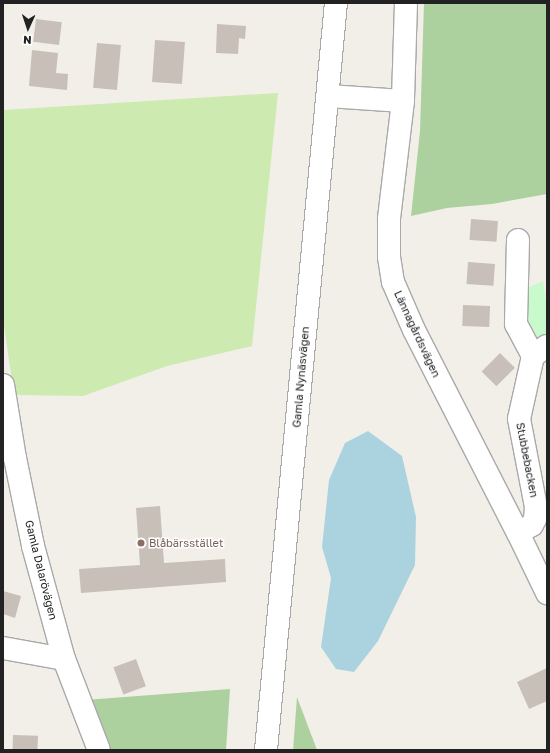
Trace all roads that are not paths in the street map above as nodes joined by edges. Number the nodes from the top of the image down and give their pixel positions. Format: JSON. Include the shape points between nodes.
{"nodes":[{"id":1,"x":336,"y":3,"type":"edge"},
{"id":2,"x":406,"y":3,"type":"edge"},
{"id":3,"x":328,"y":96,"type":"junction"},
{"id":4,"x":403,"y":101,"type":"junction"},
{"id":5,"x":518,"y":240,"type":"dead end"},
{"id":6,"x":540,"y":351,"type":"edge"},
{"id":7,"x":3,"y":385,"type":"edge"},
{"id":8,"x":518,"y":533,"type":"junction"},
{"id":9,"x":547,"y":593,"type":"edge"},
{"id":10,"x":3,"y":648,"type":"edge"},
{"id":11,"x":64,"y":659,"type":"junction"},
{"id":12,"x":99,"y":750,"type":"edge"},
{"id":13,"x":266,"y":750,"type":"edge"}],
"edges":[{"from":1,"to":3,"type":"street","name":"Gamla Nynäsvägen"},
{"from":2,"to":4,"type":"street","name":"Lännagårdsvägen"},
{"from":3,"to":4,"type":"street"},
{"from":3,"to":13,"type":"street","name":"Gamla Nynäsvägen"},
{"from":4,"to":8,"type":"street","name":"Lännagårdsvägen","via":[[389,219],[389,257],[393,282],[414,330]]},
{"from":5,"to":6,"type":"street","name":"Stubbebacken","via":[[516,324]]},
{"from":6,"to":8,"type":"street","name":"Stubbebacken","via":[[519,419],[536,507],[535,519],[532,525]]},
{"from":7,"to":11,"type":"street","name":"Gamla Dalarövägen","via":[[33,546]]},
{"from":8,"to":9,"type":"street","name":"Lännagårdsvägen"},
{"from":10,"to":11,"type":"street"},
{"from":11,"to":12,"type":"street","name":"Gamla Dalarövägen"}]}
